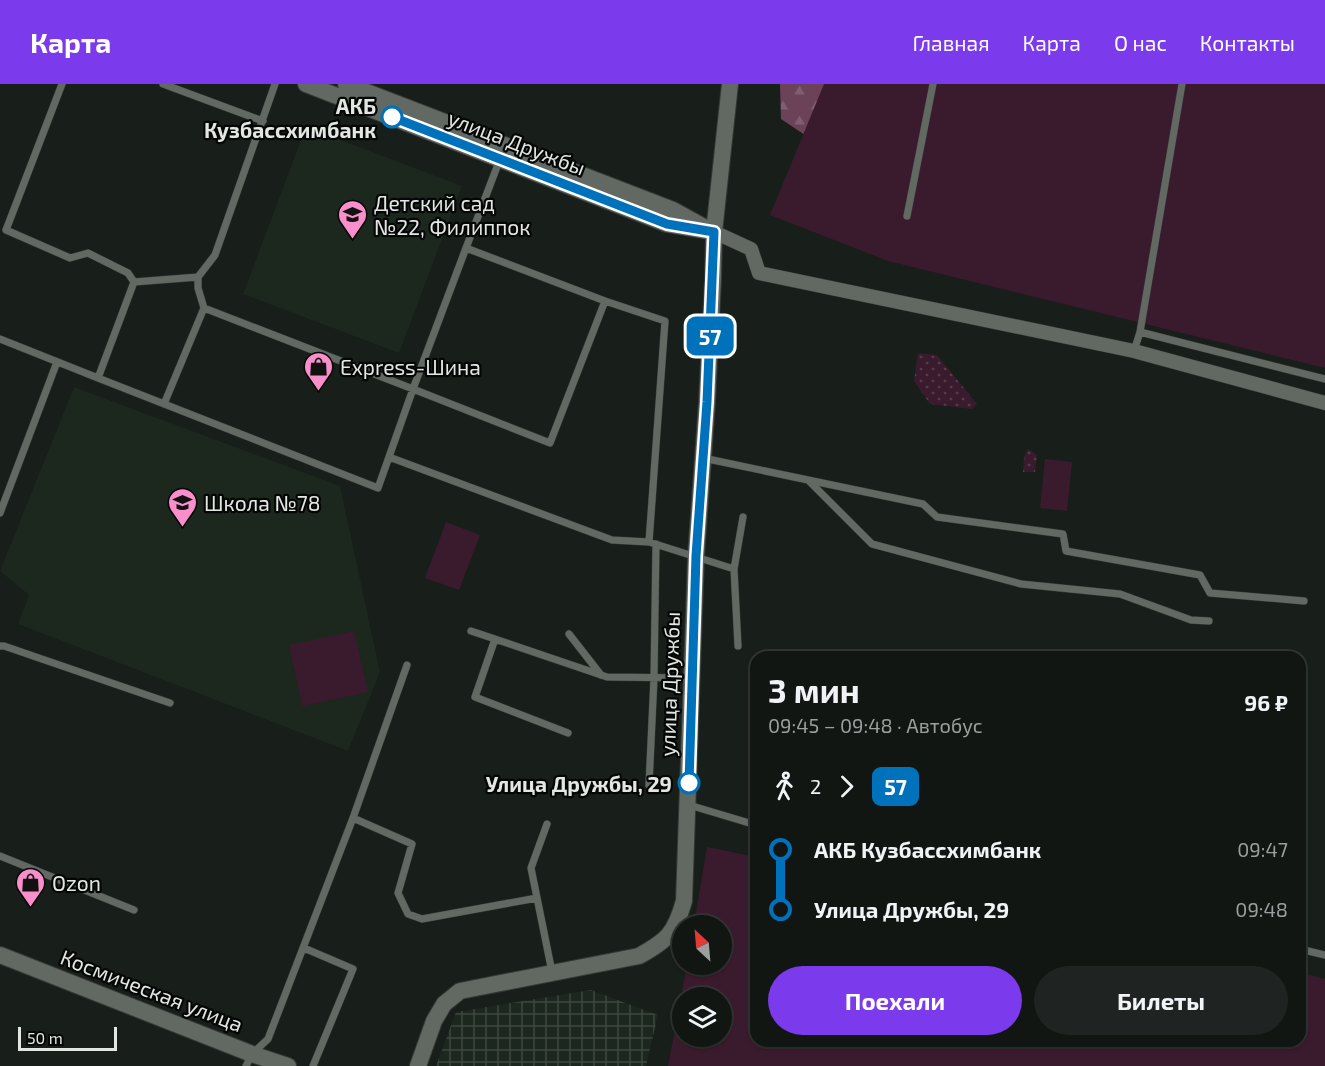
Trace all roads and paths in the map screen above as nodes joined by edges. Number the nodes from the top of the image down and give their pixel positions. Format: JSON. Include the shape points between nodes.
{"nodes":[{"id":1,"x":62,"y":84,"type":"edge"},
{"id":2,"x":163,"y":84,"type":"edge"},
{"id":3,"x":275,"y":84,"type":"edge"},
{"id":4,"x":306,"y":84,"type":"edge"},
{"id":5,"x":346,"y":84,"type":"edge"},
{"id":6,"x":730,"y":84,"type":"edge"},
{"id":7,"x":933,"y":84,"type":"edge"},
{"id":8,"x":1182,"y":84,"type":"edge"},
{"id":9,"x":263,"y":121,"type":"junction"},
{"id":10,"x":500,"y":159,"type":"junction"},
{"id":11,"x":907,"y":216,"type":"dead end"},
{"id":12,"x":714,"y":232,"type":"junction"},
{"id":13,"x":466,"y":248,"type":"junction"},
{"id":14,"x":198,"y":277,"type":"junction"},
{"id":15,"x":134,"y":282,"type":"junction"},
{"id":16,"x":605,"y":301,"type":"junction"},
{"id":17,"x":204,"y":308,"type":"junction"},
{"id":18,"x":1140,"y":332,"type":"junction"},
{"id":19,"x":0,"y":339,"type":"edge"},
{"id":20,"x":1134,"y":351,"type":"junction"},
{"id":21,"x":57,"y":362,"type":"junction"},
{"id":22,"x":98,"y":378,"type":"junction"},
{"id":23,"x":1325,"y":379,"type":"edge"},
{"id":24,"x":413,"y":389,"type":"junction"},
{"id":25,"x":1325,"y":403,"type":"edge"},
{"id":26,"x":164,"y":404,"type":"junction"},
{"id":27,"x":389,"y":457,"type":"junction"},
{"id":28,"x":703,"y":458,"type":"junction"},
{"id":29,"x":809,"y":481,"type":"junction"},
{"id":30,"x":0,"y":513,"type":"edge"},
{"id":31,"x":743,"y":517,"type":"dead end"},
{"id":32,"x":652,"y":543,"type":"junction"},
{"id":33,"x":696,"y":556,"type":"junction"},
{"id":34,"x":734,"y":569,"type":"junction"},
{"id":35,"x":1304,"y":601,"type":"dead end"},
{"id":36,"x":1209,"y":621,"type":"dead end"},
{"id":37,"x":471,"y":631,"type":"dead end"},
{"id":38,"x":569,"y":634,"type":"dead end"},
{"id":39,"x":495,"y":639,"type":"junction"},
{"id":40,"x":0,"y":646,"type":"edge"},
{"id":41,"x":738,"y":646,"type":"dead end"},
{"id":42,"x":407,"y":665,"type":"dead end"},
{"id":43,"x":601,"y":675,"type":"junction"},
{"id":44,"x":654,"y":678,"type":"junction"},
{"id":45,"x":691,"y":678,"type":"junction"},
{"id":46,"x":170,"y":704,"type":"dead end"},
{"id":47,"x":568,"y":733,"type":"dead end"},
{"id":48,"x":649,"y":785,"type":"dead end"},
{"id":49,"x":689,"y":805,"type":"junction"},
{"id":50,"x":353,"y":818,"type":"junction"},
{"id":51,"x":750,"y":823,"type":"edge"},
{"id":52,"x":547,"y":824,"type":"dead end"},
{"id":53,"x":0,"y":856,"type":"edge"},
{"id":54,"x":537,"y":898,"type":"junction"},
{"id":55,"x":134,"y":910,"type":"dead end"},
{"id":56,"x":303,"y":948,"type":"junction"},
{"id":57,"x":1306,"y":951,"type":"edge"},
{"id":58,"x":0,"y":955,"type":"edge"},
{"id":59,"x":1325,"y":956,"type":"edge"},
{"id":60,"x":552,"y":973,"type":"junction"},
{"id":61,"x":249,"y":1060,"type":"edge"},
{"id":62,"x":288,"y":1066,"type":"edge"},
{"id":63,"x":313,"y":1066,"type":"edge"},
{"id":64,"x":418,"y":1066,"type":"edge"}],
"edges":[{"from":1,"to":15,"type":"lane","via":[[6,230],[70,258],[88,254],[128,273]]},
{"from":2,"to":9,"type":"lane"},
{"from":3,"to":9,"type":"lane"},
{"from":4,"to":10,"type":"street","name":"улица Дружбы"},
{"from":5,"to":12,"type":"street","name":"улица Дружбы","via":[[673,210]]},
{"from":6,"to":12,"type":"street","name":"улица Дружбы"},
{"from":7,"to":11,"type":"lane"},
{"from":8,"to":18,"type":"lane"},
{"from":9,"to":14,"type":"lane","via":[[215,255]]},
{"from":10,"to":12,"type":"street","name":"улица Дружбы","via":[[667,224]]},
{"from":10,"to":13,"type":"lane"},
{"from":12,"to":20,"type":"street","via":[[751,249],[759,273]]},
{"from":12,"to":28,"type":"street","name":"улица Дружбы"},
{"from":13,"to":16,"type":"lane"},
{"from":13,"to":24,"type":"lane"},
{"from":14,"to":15,"type":"lane"},
{"from":14,"to":17,"type":"lane"},
{"from":15,"to":22,"type":"lane"},
{"from":16,"to":24,"type":"lane","via":[[550,443]]},
{"from":16,"to":32,"type":"lane","via":[[665,321]]},
{"from":17,"to":24,"type":"lane"},
{"from":17,"to":26,"type":"lane"},
{"from":18,"to":20,"type":"lane"},
{"from":18,"to":23,"type":"lane"},
{"from":19,"to":21,"type":"lane"},
{"from":20,"to":25,"type":"street"},
{"from":21,"to":22,"type":"lane"},
{"from":21,"to":30,"type":"lane"},
{"from":22,"to":26,"type":"lane"},
{"from":24,"to":27,"type":"lane"},
{"from":26,"to":27,"type":"lane","via":[[378,488]]},
{"from":27,"to":32,"type":"lane","via":[[612,540]]},
{"from":28,"to":29,"type":"lane"},
{"from":28,"to":33,"type":"street","name":"улица Дружбы"},
{"from":29,"to":35,"type":"lane","via":[[923,504],[937,517],[1063,534],[1066,551],[1200,575],[1210,593]]},
{"from":29,"to":36,"type":"lane","via":[[872,544],[1021,584],[1120,594],[1191,620]]},
{"from":31,"to":34,"type":"lane"},
{"from":32,"to":33,"type":"lane"},
{"from":32,"to":44,"type":"lane"},
{"from":33,"to":34,"type":"lane"},
{"from":33,"to":45,"type":"street","name":"улица Дружбы"},
{"from":34,"to":41,"type":"lane"},
{"from":37,"to":39,"type":"lane"},
{"from":38,"to":43,"type":"lane"},
{"from":39,"to":43,"type":"lane"},
{"from":39,"to":47,"type":"lane","via":[[475,697]]},
{"from":40,"to":46,"type":"lane"},
{"from":42,"to":50,"type":"lane"},
{"from":43,"to":44,"type":"lane"},
{"from":44,"to":45,"type":"lane"},
{"from":44,"to":48,"type":"lane"},
{"from":45,"to":49,"type":"street","name":"улица Дружбы"},
{"from":49,"to":51,"type":"lane"},
{"from":49,"to":60,"type":"street","name":"улица Дружбы","via":[[684,901],[677,924],[660,945],[639,956]]},
{"from":50,"to":54,"type":"lane","via":[[412,844],[398,892],[408,914],[422,919]]},
{"from":50,"to":56,"type":"lane"},
{"from":52,"to":54,"type":"lane","via":[[531,868]]},
{"from":53,"to":55,"type":"lane"},
{"from":54,"to":60,"type":"lane"},
{"from":56,"to":61,"type":"lane","via":[[268,1039]]},
{"from":56,"to":63,"type":"lane","via":[[354,969]]},
{"from":57,"to":59,"type":"lane"},
{"from":58,"to":61,"type":"street","name":"Космическая улица"},
{"from":60,"to":64,"type":"street","name":"улица Дружбы","via":[[459,991],[444,1004],[434,1021]]},
{"from":61,"to":62,"type":"street","name":"Космическая улица"}]}
